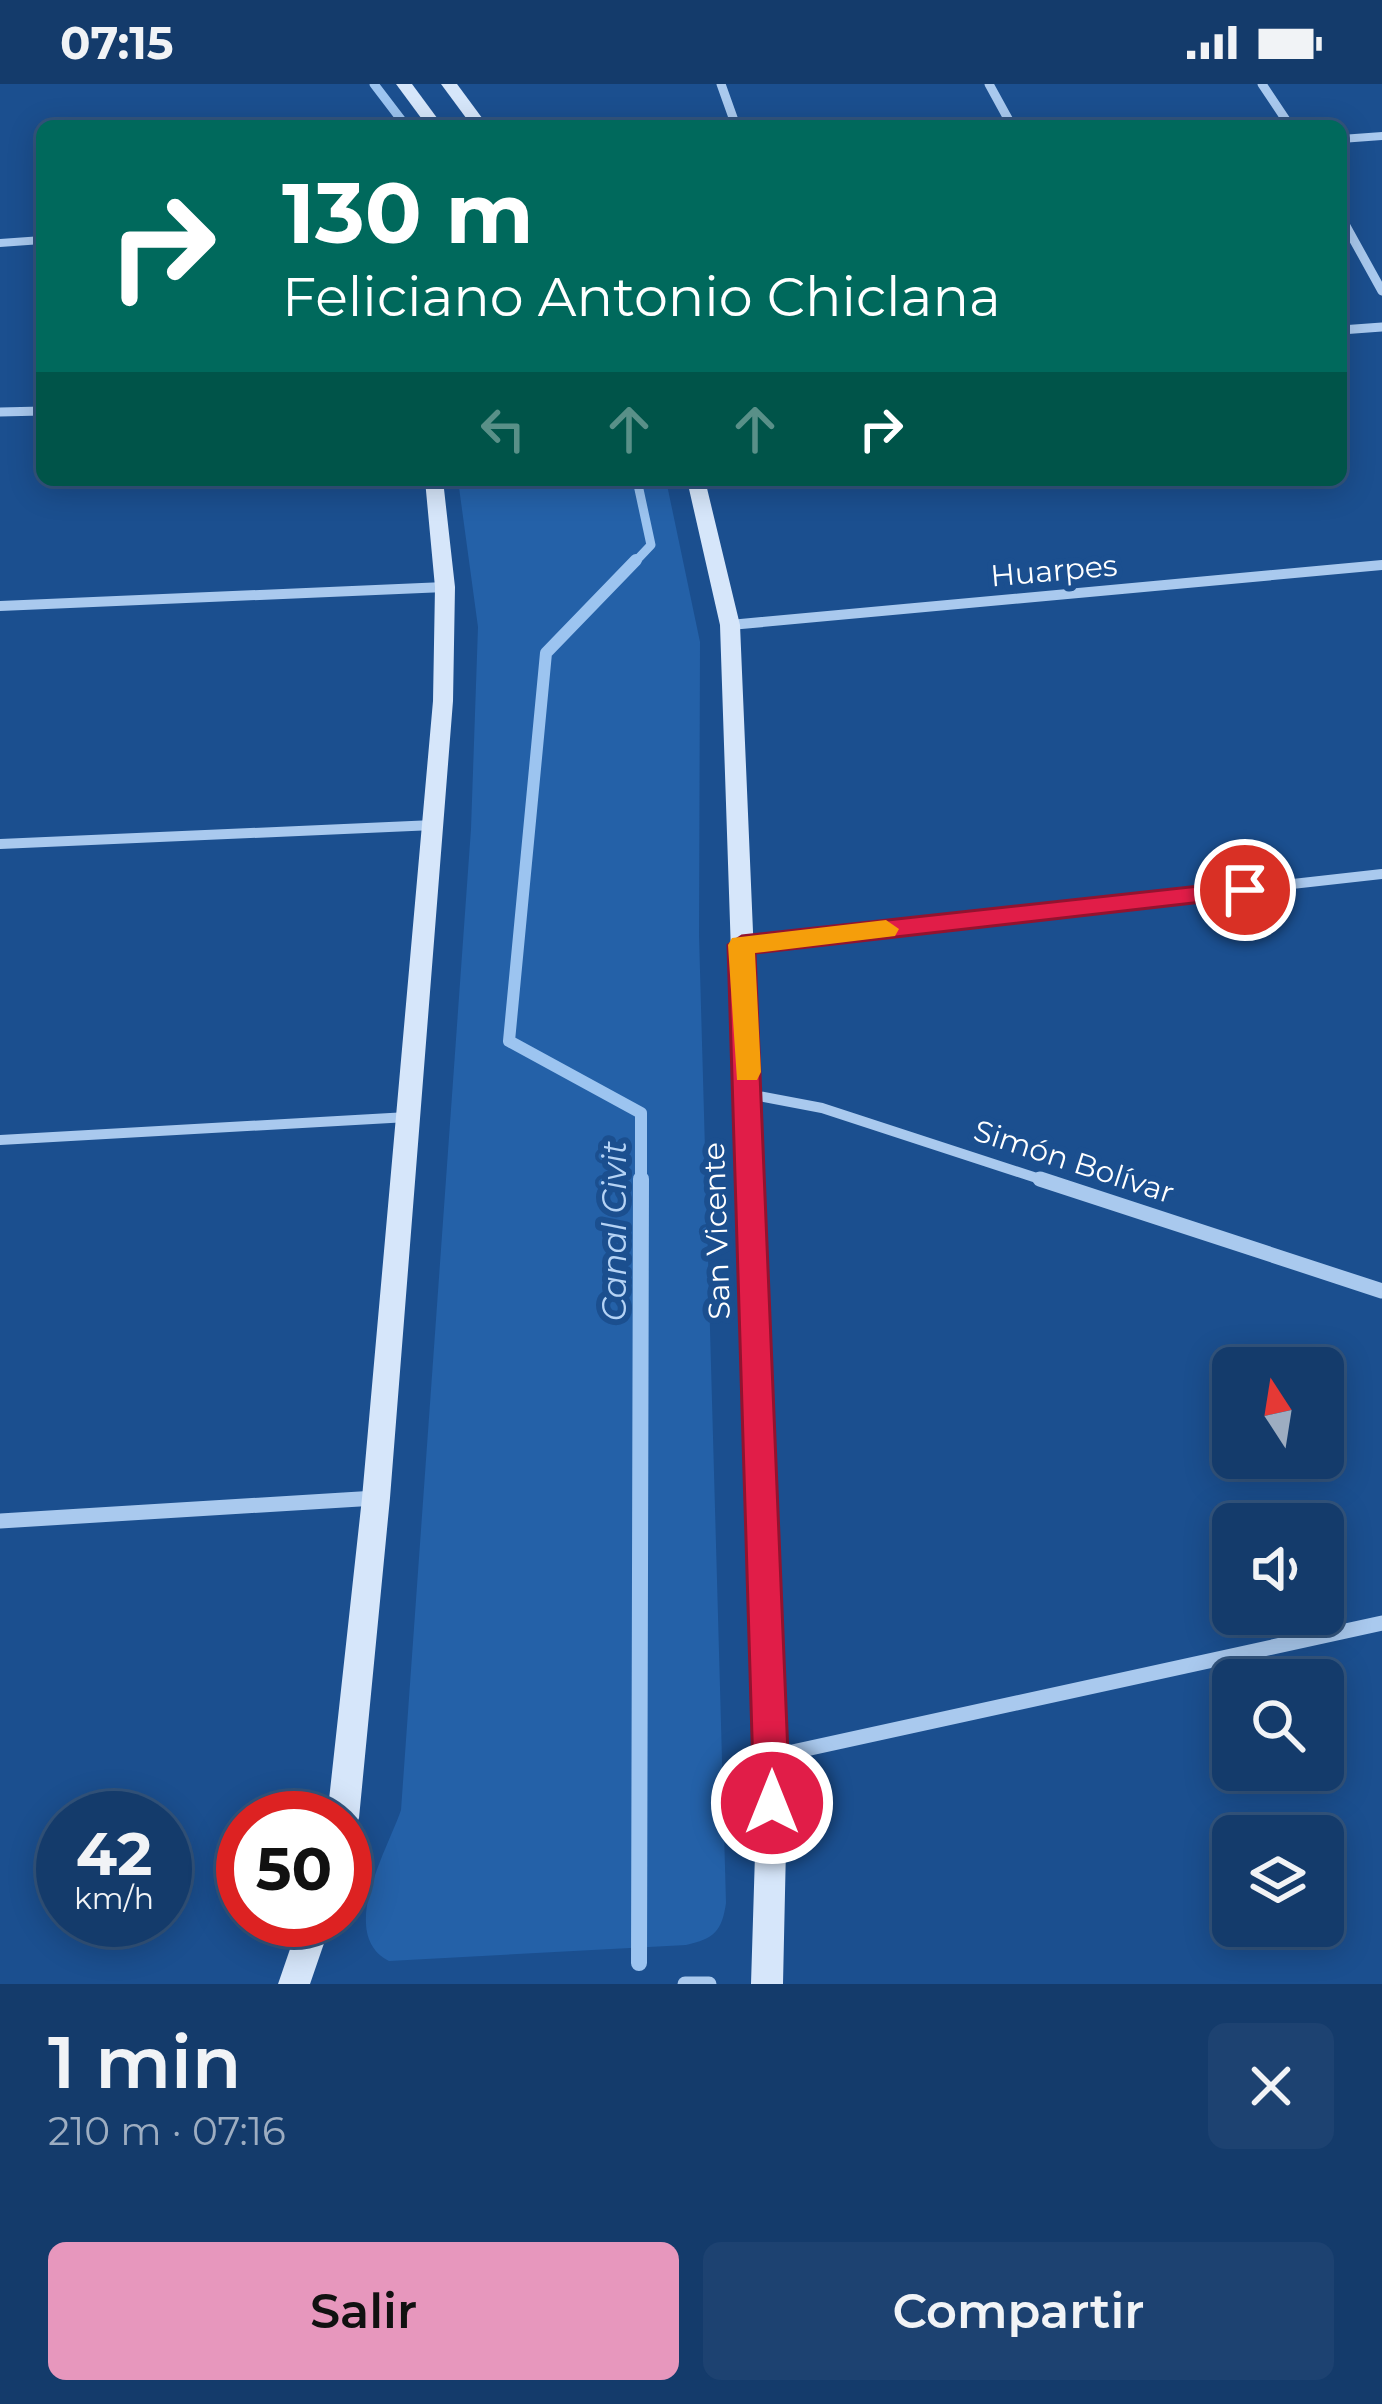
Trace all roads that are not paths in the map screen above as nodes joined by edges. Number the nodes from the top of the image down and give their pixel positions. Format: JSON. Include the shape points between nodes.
{"nodes":[{"id":1,"x":404,"y":84,"type":"edge"},
{"id":2,"x":449,"y":84,"type":"edge"},
{"id":3,"x":721,"y":84,"type":"edge"},
{"id":4,"x":989,"y":84,"type":"edge"},
{"id":5,"x":1262,"y":84,"type":"edge"},
{"id":6,"x":431,"y":120,"type":"edge"},
{"id":7,"x":476,"y":120,"type":"edge"},
{"id":8,"x":734,"y":120,"type":"edge"},
{"id":9,"x":1009,"y":120,"type":"edge"},
{"id":10,"x":1287,"y":120,"type":"edge"},
{"id":11,"x":1382,"y":136,"type":"edge"},
{"id":12,"x":1347,"y":139,"type":"edge"},
{"id":13,"x":1347,"y":228,"type":"edge"},
{"id":14,"x":36,"y":240,"type":"edge"},
{"id":15,"x":0,"y":243,"type":"edge"},
{"id":16,"x":1382,"y":291,"type":"edge"},
{"id":17,"x":1382,"y":327,"type":"edge"},
{"id":18,"x":1347,"y":330,"type":"edge"},
{"id":19,"x":36,"y":411,"type":"edge"},
{"id":20,"x":0,"y":412,"type":"edge"},
{"id":21,"x":435,"y":486,"type":"edge"},
{"id":22,"x":697,"y":486,"type":"edge"},
{"id":23,"x":1382,"y":565,"type":"edge"},
{"id":24,"x":445,"y":586,"type":"junction"},
{"id":25,"x":0,"y":606,"type":"edge"},
{"id":26,"x":730,"y":626,"type":"junction"},
{"id":27,"x":434,"y":826,"type":"junction"},
{"id":28,"x":0,"y":844,"type":"edge"},
{"id":29,"x":1382,"y":874,"type":"edge"},
{"id":30,"x":742,"y":945,"type":"junction"},
{"id":31,"x":748,"y":1094,"type":"junction"},
{"id":32,"x":408,"y":1117,"type":"junction"},
{"id":33,"x":0,"y":1141,"type":"edge"},
{"id":34,"x":1382,"y":1291,"type":"edge"},
{"id":35,"x":376,"y":1498,"type":"junction"},
{"id":36,"x":0,"y":1521,"type":"edge"},
{"id":37,"x":1382,"y":1622,"type":"edge"},
{"id":38,"x":772,"y":1756,"type":"junction"},
{"id":39,"x":346,"y":1791,"type":"edge"},
{"id":40,"x":307,"y":1947,"type":"edge"},
{"id":41,"x":294,"y":1984,"type":"edge"},
{"id":42,"x":685,"y":1984,"type":"edge"},
{"id":43,"x":709,"y":1984,"type":"edge"},
{"id":44,"x":767,"y":1984,"type":"edge"}],
"edges":[{"from":1,"to":6,"type":"main road"},
{"from":2,"to":7,"type":"main road"},
{"from":3,"to":8,"type":"street"},
{"from":4,"to":9,"type":"street"},
{"from":5,"to":10,"type":"street"},
{"from":11,"to":12,"type":"street"},
{"from":13,"to":16,"type":"street"},
{"from":14,"to":15,"type":"street"},
{"from":17,"to":18,"type":"street"},
{"from":19,"to":20,"type":"street"},
{"from":21,"to":24,"type":"main road"},
{"from":22,"to":26,"type":"main road","name":"San Vicente"},
{"from":23,"to":26,"type":"street","name":"Huarpes"},
{"from":24,"to":25,"type":"street"},
{"from":24,"to":27,"type":"main road"},
{"from":26,"to":30,"type":"main road","name":"San Vicente"},
{"from":27,"to":28,"type":"street"},
{"from":27,"to":32,"type":"main road"},
{"from":29,"to":30,"type":"street"},
{"from":30,"to":31,"type":"main road","name":"San Vicente"},
{"from":31,"to":34,"type":"street","name":"Simón Bolívar","via":[[822,1108]]},
{"from":31,"to":38,"type":"main road","name":"San Vicente"},
{"from":32,"to":33,"type":"street"},
{"from":32,"to":35,"type":"main road"},
{"from":35,"to":36,"type":"street"},
{"from":35,"to":39,"type":"main road"},
{"from":37,"to":38,"type":"street"},
{"from":38,"to":44,"type":"main road","name":"San Vicente"},
{"from":40,"to":41,"type":"main road"},
{"from":42,"to":43,"type":"street"}]}
